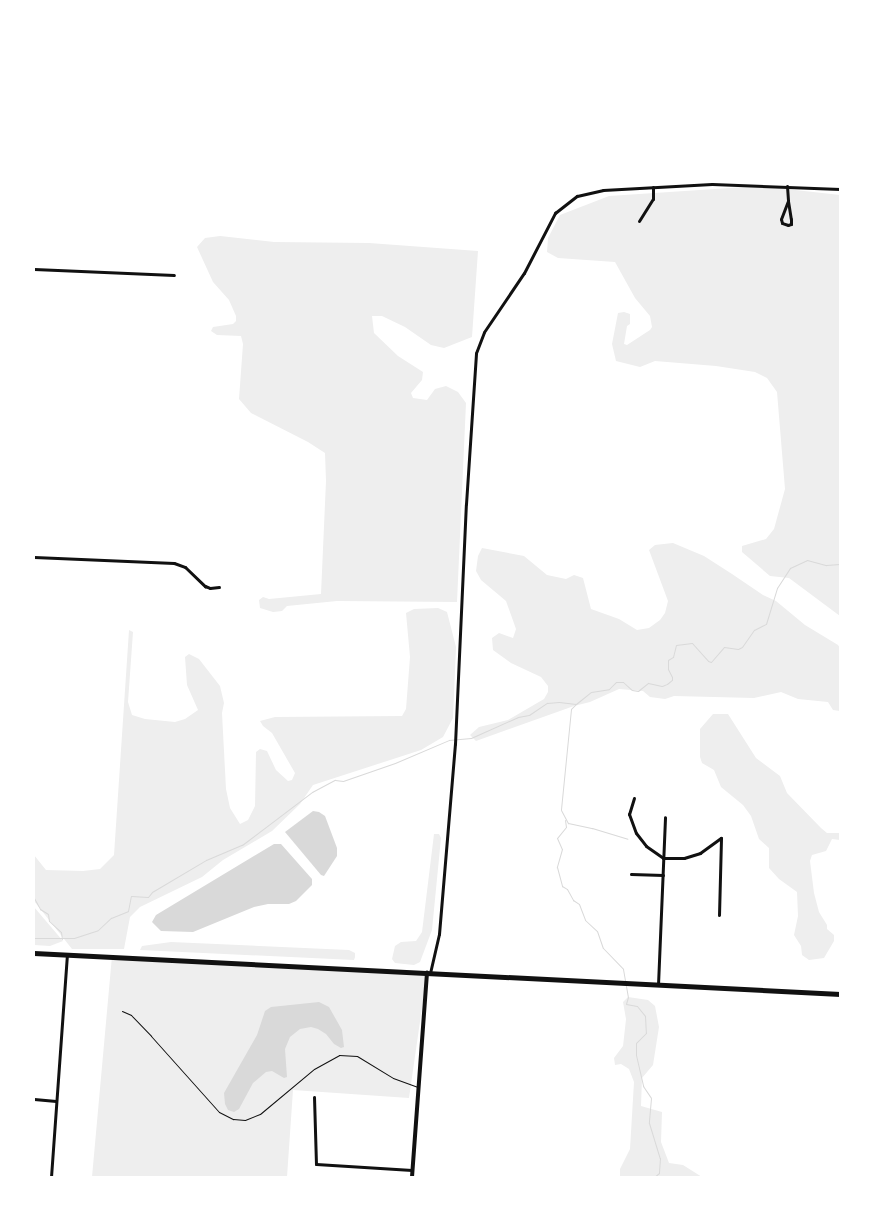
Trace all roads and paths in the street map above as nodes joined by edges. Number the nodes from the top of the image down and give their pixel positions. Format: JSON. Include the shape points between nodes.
{"nodes":[{"id":1,"x":787,"y":186,"type":"junction"},
{"id":2,"x":653,"y":187,"type":"junction"},
{"id":3,"x":840,"y":189,"type":"edge"},
{"id":4,"x":788,"y":202,"type":"junction"},
{"id":5,"x":639,"y":221,"type":"dead end"},
{"id":6,"x":34,"y":270,"type":"edge"},
{"id":7,"x":174,"y":276,"type":"dead end"},
{"id":8,"x":34,"y":556,"type":"edge"},
{"id":9,"x":219,"y":587,"type":"dead end"},
{"id":10,"x":634,"y":798,"type":"dead end"},
{"id":11,"x":665,"y":817,"type":"dead end"},
{"id":12,"x":663,"y":858,"type":"junction"},
{"id":13,"x":631,"y":874,"type":"dead end"},
{"id":14,"x":663,"y":875,"type":"junction"},
{"id":15,"x":719,"y":915,"type":"dead end"},
{"id":16,"x":34,"y":953,"type":"edge"},
{"id":17,"x":67,"y":954,"type":"junction"},
{"id":18,"x":428,"y":973,"type":"junction"},
{"id":19,"x":658,"y":985,"type":"junction"},
{"id":20,"x":840,"y":994,"type":"edge"},
{"id":21,"x":122,"y":1011,"type":"dead end"},
{"id":22,"x":418,"y":1087,"type":"junction"},
{"id":23,"x":314,"y":1097,"type":"dead end"},
{"id":24,"x":34,"y":1099,"type":"edge"},
{"id":25,"x":56,"y":1100,"type":"junction"},
{"id":26,"x":412,"y":1170,"type":"junction"},
{"id":27,"x":51,"y":1177,"type":"edge"},
{"id":28,"x":412,"y":1177,"type":"edge"}],
"edges":[{"from":1,"to":2,"type":"street","via":[[712,184]]},
{"from":1,"to":3,"type":"street"},
{"from":1,"to":4,"type":"street"},
{"from":2,"to":5,"type":"street","via":[[653,199]]},
{"from":2,"to":18,"type":"street","via":[[594,191],[565,203],[555,213],[530,264],[480,339],[476,353],[459,668],[439,934]]},
{"from":4,"to":4,"type":"street","via":[[791,219],[788,226],[781,219]]},
{"from":6,"to":7,"type":"street"},
{"from":8,"to":9,"type":"street","via":[[174,563],[186,567],[205,586]]},
{"from":10,"to":12,"type":"street","via":[[629,814],[636,833],[646,846]]},
{"from":11,"to":12,"type":"street"},
{"from":12,"to":14,"type":"street"},
{"from":12,"to":15,"type":"street","via":[[684,858],[700,853],[721,838]]},
{"from":13,"to":14,"type":"street"},
{"from":14,"to":19,"type":"street"},
{"from":16,"to":17,"type":"main road"},
{"from":17,"to":18,"type":"main road"},
{"from":17,"to":25,"type":"street"},
{"from":18,"to":19,"type":"main road"},
{"from":18,"to":22,"type":"street"},
{"from":19,"to":20,"type":"main road"},
{"from":21,"to":22,"type":"lane","via":[[131,1015],[219,1112],[233,1119],[245,1120],[260,1114],[314,1068],[339,1055],[357,1056],[393,1078]]},
{"from":22,"to":26,"type":"street"},
{"from":23,"to":26,"type":"street","via":[[316,1164]]},
{"from":24,"to":25,"type":"street"},
{"from":25,"to":27,"type":"street"},
{"from":26,"to":28,"type":"street"}]}
